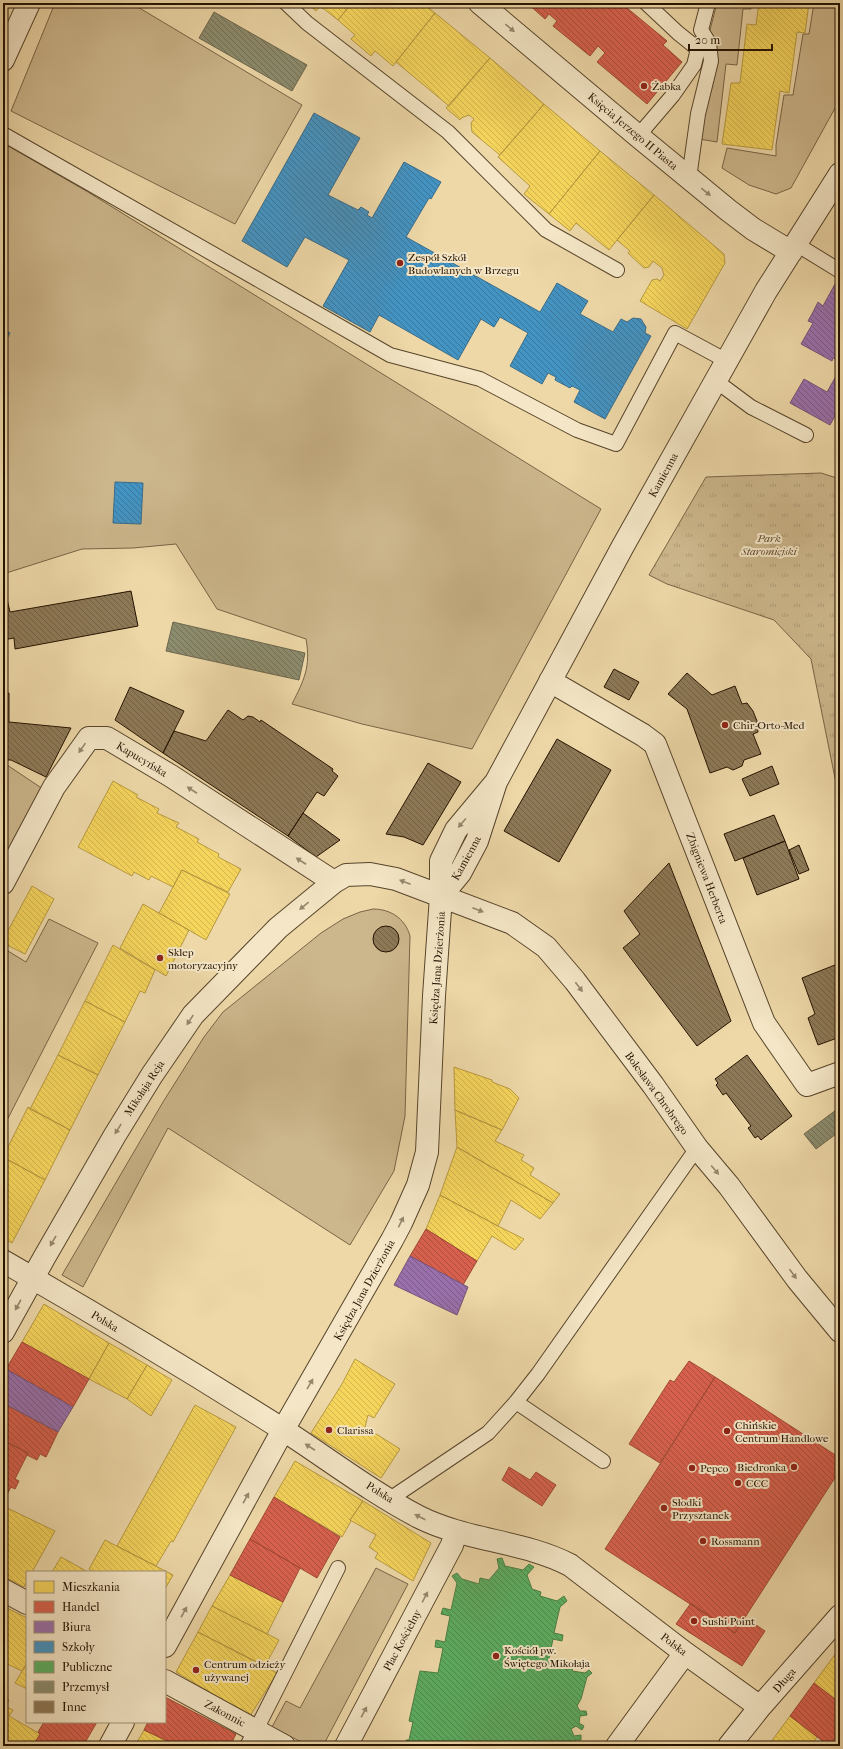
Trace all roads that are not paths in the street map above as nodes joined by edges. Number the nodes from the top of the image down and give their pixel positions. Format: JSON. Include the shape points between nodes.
{"nodes":[{"id":1,"x":29,"y":3,"type":"edge"},
{"id":2,"x":286,"y":3,"type":"edge"},
{"id":3,"x":480,"y":3,"type":"edge"},
{"id":4,"x":646,"y":3,"type":"edge"},
{"id":5,"x":708,"y":3,"type":"edge"},
{"id":6,"x":3,"y":60,"type":"edge"},
{"id":7,"x":3,"y":134,"type":"edge"},
{"id":8,"x":638,"y":136,"type":"junction"},
{"id":9,"x":840,"y":174,"type":"edge"},
{"id":10,"x":689,"y":178,"type":"junction"},
{"id":11,"x":793,"y":248,"type":"junction"},
{"id":12,"x":617,"y":270,"type":"dead end"},
{"id":13,"x":840,"y":271,"type":"edge"},
{"id":14,"x":727,"y":361,"type":"junction"},
{"id":15,"x":716,"y":381,"type":"junction"},
{"id":16,"x":806,"y":436,"type":"dead end"},
{"id":17,"x":550,"y":681,"type":"junction"},
{"id":18,"x":334,"y":882,"type":"junction"},
{"id":19,"x":3,"y":883,"type":"edge"},
{"id":20,"x":441,"y":896,"type":"junction"},
{"id":21,"x":840,"y":1072,"type":"edge"},
{"id":22,"x":697,"y":1148,"type":"junction"},
{"id":23,"x":3,"y":1260,"type":"edge"},
{"id":24,"x":33,"y":1278,"type":"junction"},
{"id":25,"x":840,"y":1331,"type":"edge"},
{"id":26,"x":3,"y":1332,"type":"edge"},
{"id":27,"x":516,"y":1402,"type":"junction"},
{"id":28,"x":284,"y":1430,"type":"junction"},
{"id":29,"x":603,"y":1461,"type":"dead end"},
{"id":30,"x":390,"y":1499,"type":"junction"},
{"id":31,"x":456,"y":1532,"type":"junction"},
{"id":32,"x":338,"y":1568,"type":"dead end"},
{"id":33,"x":3,"y":1590,"type":"edge"},
{"id":34,"x":26,"y":1603,"type":"edge"},
{"id":35,"x":840,"y":1616,"type":"edge"},
{"id":36,"x":166,"y":1644,"type":"edge"},
{"id":37,"x":685,"y":1653,"type":"junction"},
{"id":38,"x":166,"y":1682,"type":"edge"},
{"id":39,"x":760,"y":1707,"type":"junction"},
{"id":40,"x":122,"y":1723,"type":"edge"},
{"id":41,"x":252,"y":1738,"type":"edge"},
{"id":42,"x":110,"y":1746,"type":"edge"},
{"id":43,"x":284,"y":1746,"type":"edge"},
{"id":44,"x":346,"y":1746,"type":"edge"},
{"id":45,"x":617,"y":1746,"type":"edge"},
{"id":46,"x":729,"y":1746,"type":"edge"}],
"edges":[{"from":1,"to":6,"type":"street"},
{"from":2,"to":12,"type":"lane","via":[[307,23],[448,132],[546,230]]},
{"from":3,"to":8,"type":"street","name":"Księcia Jerzego II Piasta","one_way":true},
{"from":4,"to":8,"type":"lane","via":[[678,34],[698,49],[694,65],[673,95]]},
{"from":5,"to":10,"type":"lane","via":[[701,30],[709,43],[710,61],[698,114]]},
{"from":7,"to":14,"type":"lane","via":[[390,355],[480,379],[577,430],[616,444],[675,333]]},
{"from":8,"to":10,"type":"street","name":"Księcia Jerzego II Piasta"},
{"from":9,"to":11,"type":"street","name":"Kamienna"},
{"from":10,"to":11,"type":"street","name":"Księcia Jerzego II Piasta","one_way":true,"via":[[753,229]]},
{"from":11,"to":13,"type":"lane"},
{"from":11,"to":14,"type":"street","name":"Kamienna"},
{"from":14,"to":15,"type":"street","name":"Kamienna"},
{"from":15,"to":16,"type":"lane","via":[[751,407]]},
{"from":15,"to":17,"type":"street","name":"Kamienna"},
{"from":17,"to":20,"type":"street","name":"Kamienna","via":[[496,782],[477,841],[460,873]]},
{"from":17,"to":21,"type":"street","name":"Zbigniewa Herberta","via":[[644,735],[655,744],[764,1023],[807,1085]]},
{"from":18,"to":19,"type":"street","name":"Kapucyńska","one_way":true,"via":[[171,776],[107,738],[89,738],[54,787]]},
{"from":20,"to":18,"type":"street","name":"Mikołaja Reja","one_way":true,"via":[[396,879],[370,874],[346,875]]},
{"from":18,"to":24,"type":"street","name":"Mikołaja Reja","one_way":true,"via":[[278,928],[193,1015],[115,1135]]},
{"from":20,"to":22,"type":"street","name":"Bolesława Chrobrego","one_way":true,"via":[[512,923],[546,946],[653,1085]]},
{"from":28,"to":20,"type":"street","name":"Księdza Jana Dzierżonia","one_way":true,"via":[[392,1240],[418,1184],[427,1152]]},
{"from":22,"to":25,"type":"street","name":"Bolesława Chrobrego","one_way":true},
{"from":22,"to":27,"type":"lane"},
{"from":23,"to":24,"type":"street","name":"Polska"},
{"from":24,"to":26,"type":"street","name":"Mikołaja Reja","one_way":true},
{"from":24,"to":28,"type":"street","name":"Polska"},
{"from":27,"to":29,"type":"lane"},
{"from":27,"to":30,"type":"lane","via":[[488,1433]]},
{"from":30,"to":28,"type":"street","name":"Polska","one_way":true},
{"from":36,"to":28,"type":"street","name":"Księdza Jana Dzierżonia","one_way":true},
{"from":31,"to":30,"type":"street","name":"Polska","one_way":true,"via":[[419,1516]]},
{"from":31,"to":37,"type":"street","name":"Polska","via":[[570,1565]]},
{"from":44,"to":31,"type":"street","name":"Plac Kościelny","one_way":true,"via":[[452,1545]]},
{"from":32,"to":41,"type":"lane"},
{"from":33,"to":34,"type":"street"},
{"from":35,"to":39,"type":"street","name":"Długa"},
{"from":37,"to":39,"type":"street","name":"Polska"},
{"from":37,"to":45,"type":"street"},
{"from":38,"to":41,"type":"street","name":"Zakonnic"},
{"from":39,"to":46,"type":"street","name":"Długa"},
{"from":40,"to":42,"type":"street"},
{"from":41,"to":43,"type":"street","name":"Zakonnic"}]}
